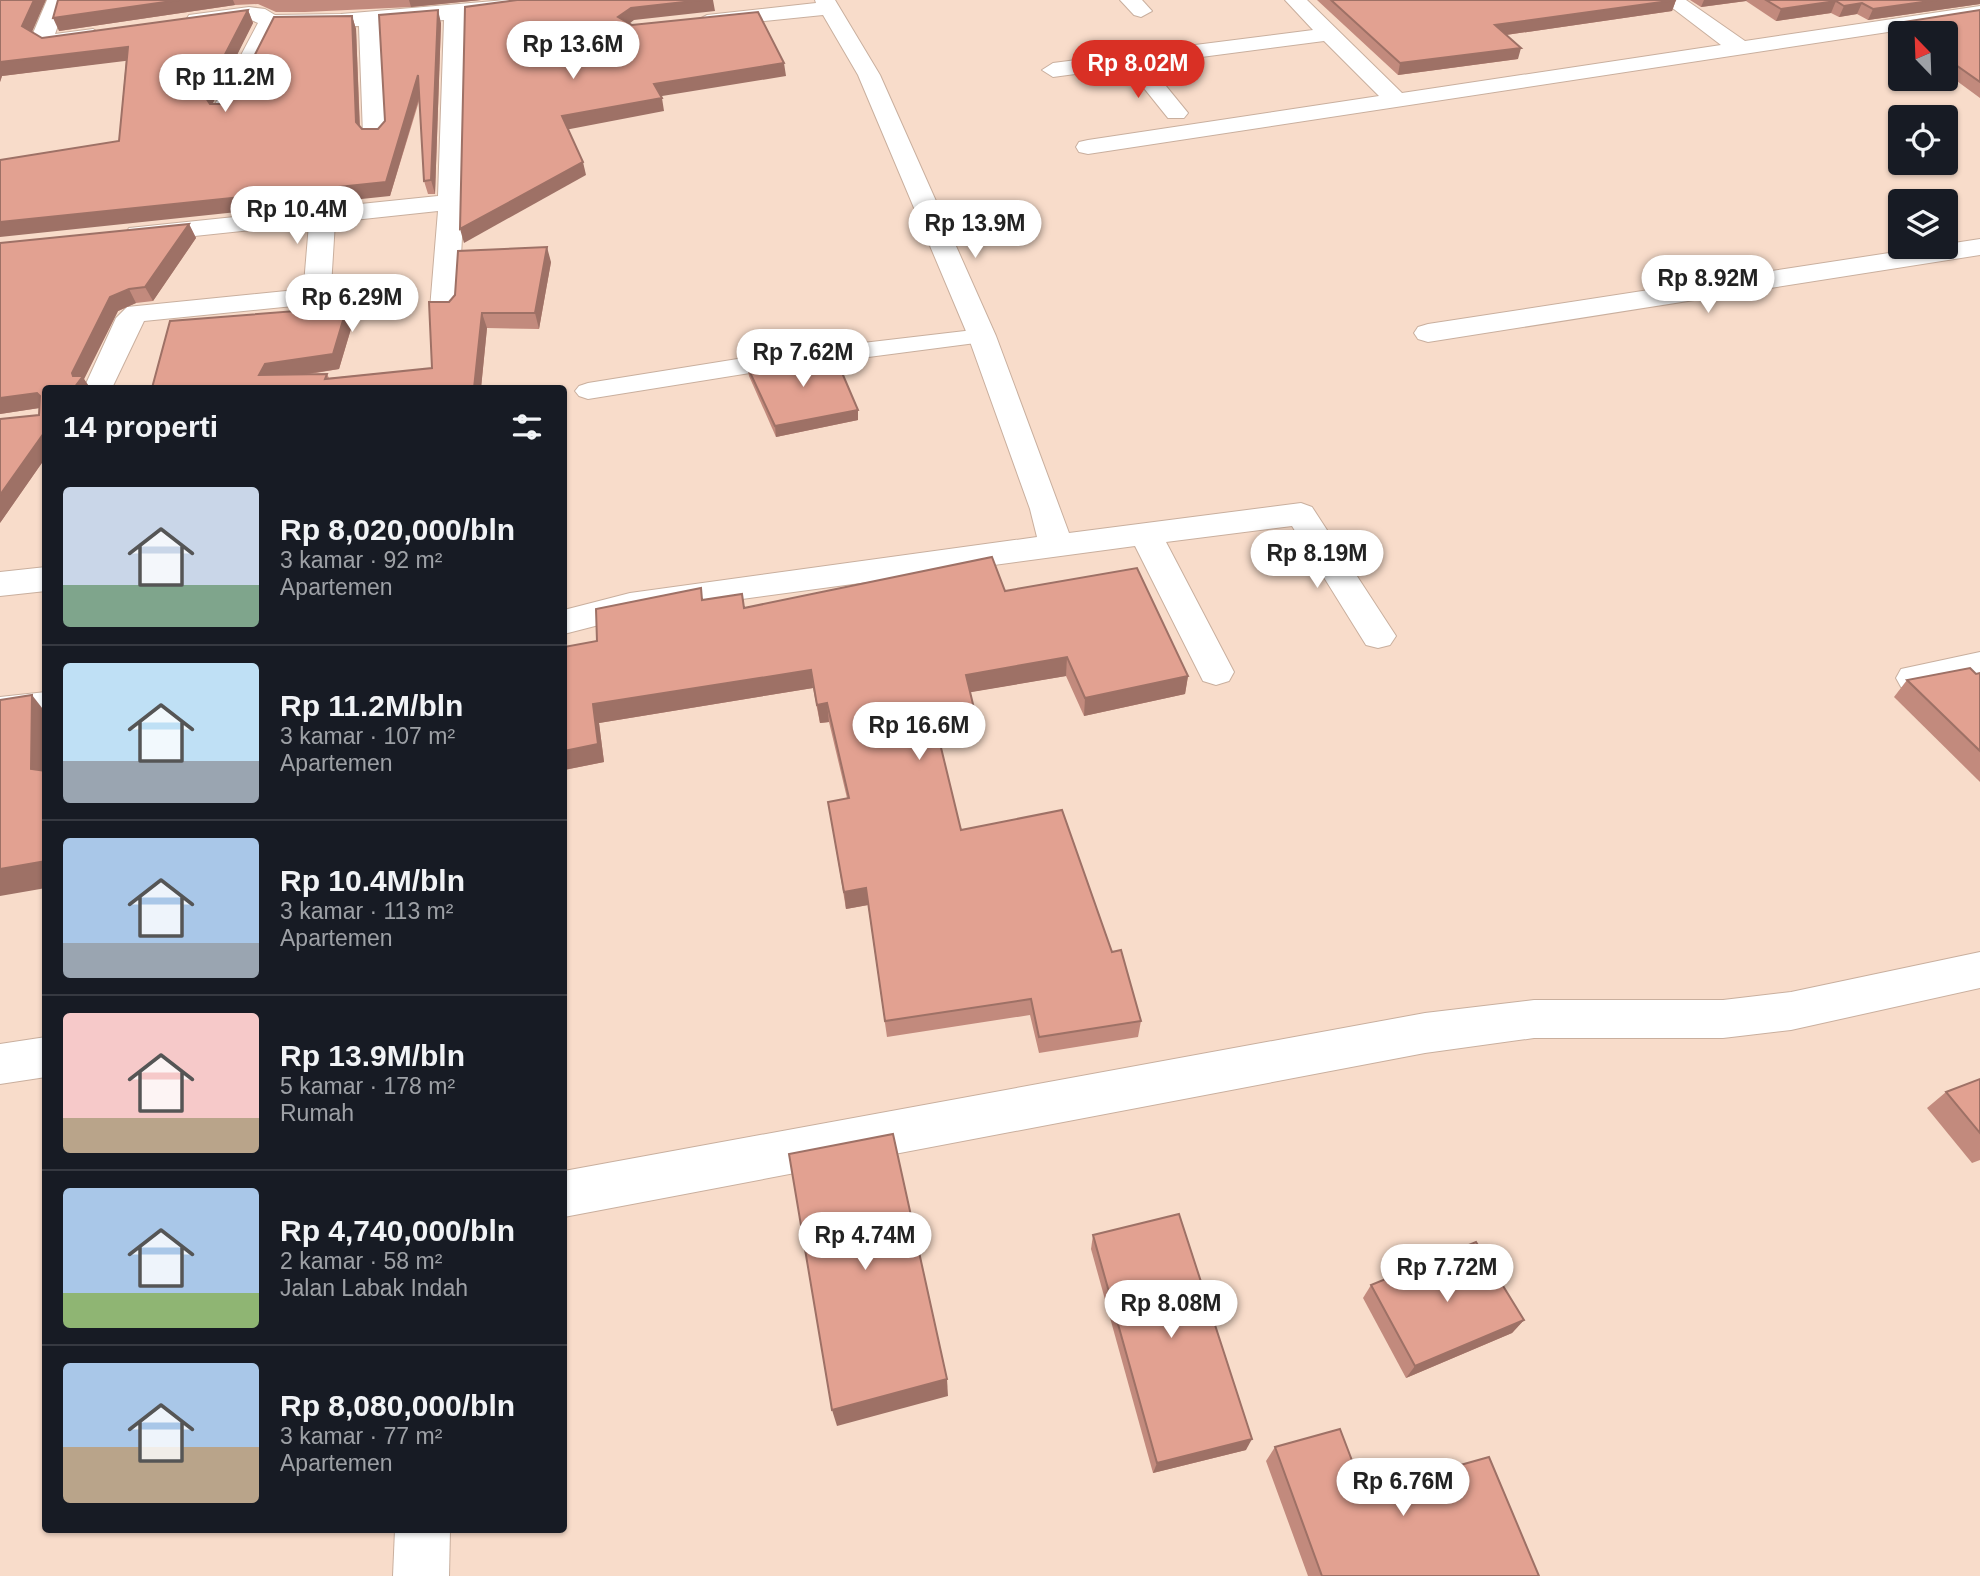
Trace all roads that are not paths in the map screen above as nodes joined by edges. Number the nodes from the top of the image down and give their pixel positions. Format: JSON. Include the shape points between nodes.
{"nodes":[{"id":1,"x":57,"y":0,"type":"edge"},
{"id":2,"x":552,"y":0,"type":"edge"},
{"id":3,"x":1295,"y":0,"type":"edge"},
{"id":4,"x":1672,"y":0,"type":"edge"},
{"id":5,"x":826,"y":4,"type":"edge"},
{"id":6,"x":1980,"y":12,"type":"edge"},
{"id":7,"x":455,"y":14,"type":"junction"},
{"id":8,"x":270,"y":21,"type":"junction"},
{"id":9,"x":369,"y":21,"type":"junction"},
{"id":10,"x":180,"y":22,"type":"edge"},
{"id":11,"x":689,"y":23,"type":"edge"},
{"id":12,"x":111,"y":33,"type":"edge"},
{"id":13,"x":1330,"y":34,"type":"junction"},
{"id":14,"x":1742,"y":49,"type":"junction"},
{"id":15,"x":1133,"y":60,"type":"junction"},
{"id":16,"x":1053,"y":70,"type":"dead end"},
{"id":17,"x":1395,"y":99,"type":"junction"},
{"id":18,"x":224,"y":110,"type":"edge"},
{"id":19,"x":1176,"y":113,"type":"dead end"},
{"id":20,"x":376,"y":135,"type":"edge"},
{"id":21,"x":1088,"y":147,"type":"dead end"},
{"id":22,"x":451,"y":202,"type":"junction"},
{"id":23,"x":323,"y":216,"type":"junction"},
{"id":24,"x":108,"y":236,"type":"edge"},
{"id":25,"x":1980,"y":247,"type":"edge"},
{"id":26,"x":443,"y":309,"type":"edge"},
{"id":27,"x":1428,"y":333,"type":"dead end"},
{"id":28,"x":982,"y":336,"type":"junction"},
{"id":29,"x":99,"y":385,"type":"edge"},
{"id":30,"x":588,"y":391,"type":"dead end"},
{"id":31,"x":1145,"y":533,"type":"junction"},
{"id":32,"x":1055,"y":544,"type":"junction"},
{"id":33,"x":42,"y":579,"type":"edge"},
{"id":34,"x":0,"y":584,"type":"edge"},
{"id":35,"x":567,"y":621,"type":"edge"},
{"id":36,"x":1378,"y":636,"type":"dead end"},
{"id":37,"x":1980,"y":665,"type":"edge"},
{"id":38,"x":1216,"y":672,"type":"dead end"},
{"id":39,"x":1913,"y":678,"type":"edge"},
{"id":40,"x":42,"y":706,"type":"edge"},
{"id":41,"x":0,"y":711,"type":"edge"},
{"id":42,"x":1980,"y":970,"type":"edge"},
{"id":43,"x":42,"y":1057,"type":"edge"},
{"id":44,"x":0,"y":1064,"type":"edge"},
{"id":45,"x":567,"y":1193,"type":"edge"},
{"id":46,"x":422,"y":1533,"type":"edge"},
{"id":47,"x":421,"y":1576,"type":"edge"}],
"edges":[{"from":1,"to":12,"type":"street","via":[[42,38]]},
{"from":2,"to":7,"type":"street"},
{"from":3,"to":13,"type":"street"},
{"from":4,"to":14,"type":"street"},
{"from":5,"to":11,"type":"street"},
{"from":5,"to":28,"type":"street","via":[[869,75]]},
{"from":6,"to":14,"type":"street"},
{"from":7,"to":9,"type":"street"},
{"from":7,"to":22,"type":"street"},
{"from":8,"to":9,"type":"street"},
{"from":8,"to":10,"type":"street","via":[[249,13]]},
{"from":8,"to":18,"type":"street"},
{"from":9,"to":20,"type":"street"},
{"from":13,"to":15,"type":"street"},
{"from":13,"to":17,"type":"street"},
{"from":14,"to":17,"type":"street"},
{"from":15,"to":16,"type":"street"},
{"from":15,"to":19,"type":"street"},
{"from":17,"to":21,"type":"street"},
{"from":22,"to":23,"type":"street"},
{"from":22,"to":26,"type":"street"},
{"from":23,"to":24,"type":"street"},
{"from":23,"to":29,"type":"street","via":[[317,287],[312,293],[137,313],[130,318]]},
{"from":25,"to":27,"type":"street"},
{"from":28,"to":30,"type":"lane"},
{"from":28,"to":32,"type":"street"},
{"from":31,"to":32,"type":"street"},
{"from":31,"to":36,"type":"street","via":[[1301,514]]},
{"from":31,"to":38,"type":"street"},
{"from":32,"to":35,"type":"street","via":[[666,599]]},
{"from":33,"to":34,"type":"street"},
{"from":37,"to":39,"type":"street"},
{"from":40,"to":41,"type":"street"},
{"from":42,"to":45,"type":"street","via":[[1791,1011],[1723,1019],[1534,1019],[1425,1033]]},
{"from":43,"to":44,"type":"street"},
{"from":46,"to":47,"type":"street"}]}
